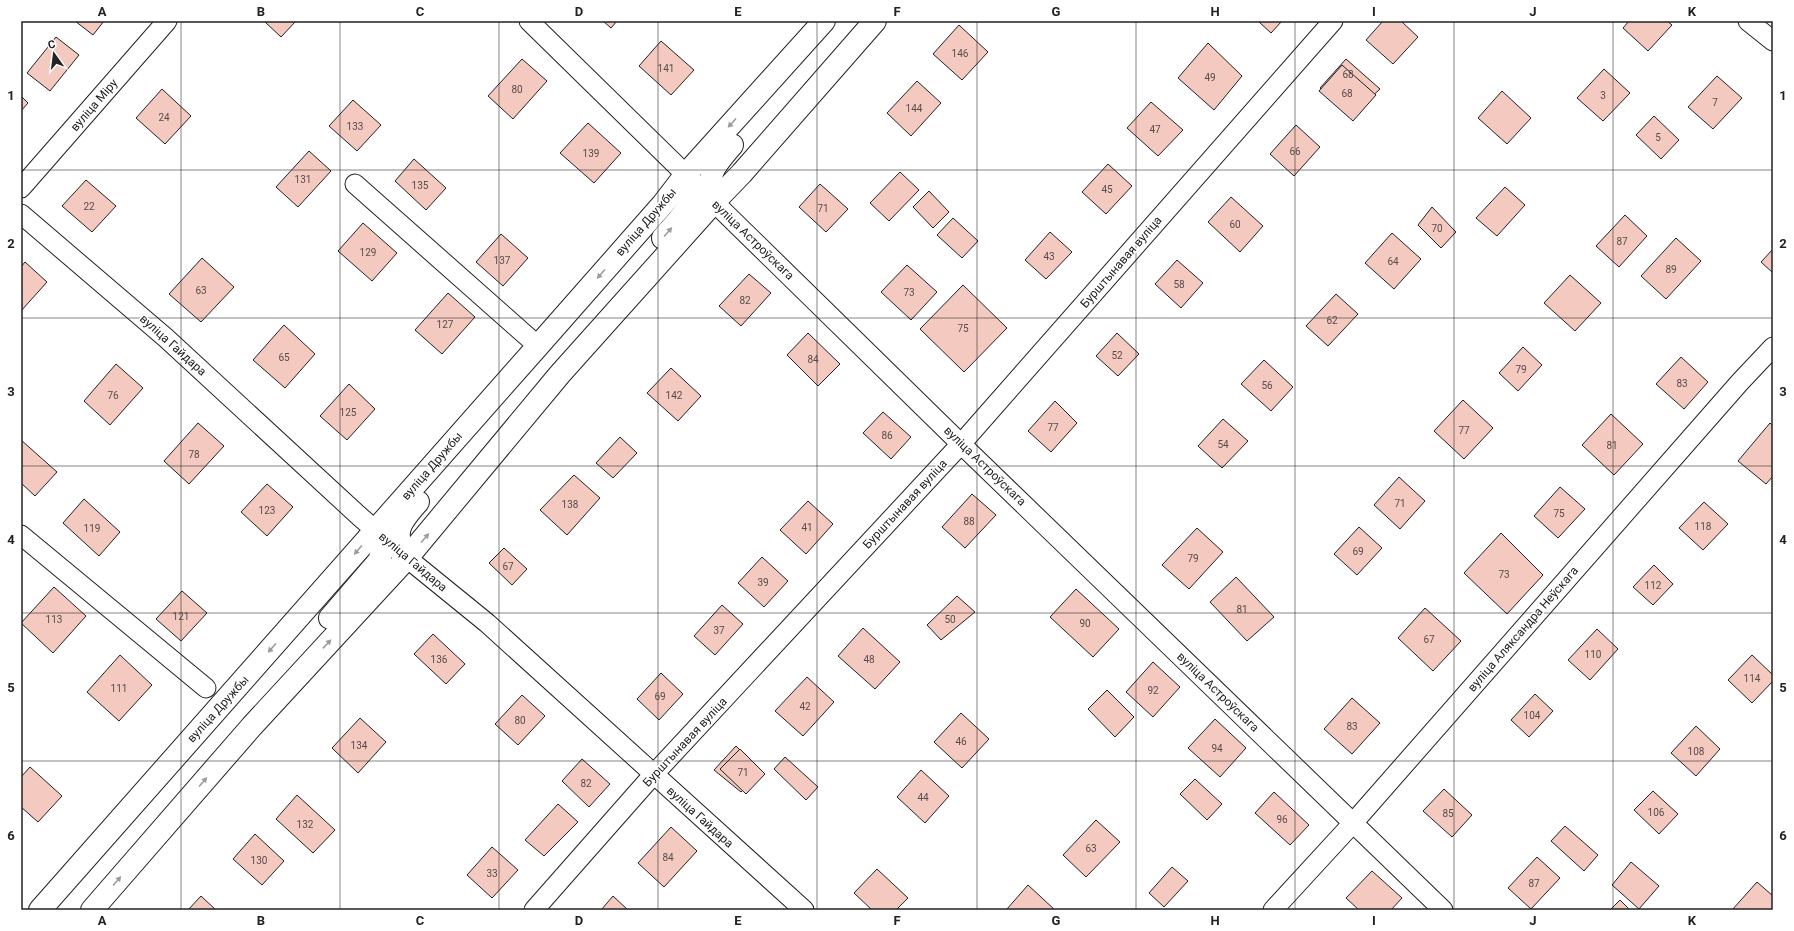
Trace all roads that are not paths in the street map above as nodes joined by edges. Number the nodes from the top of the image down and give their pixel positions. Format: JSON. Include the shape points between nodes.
{"nodes":[{"id":1,"x":167,"y":21,"type":"edge"},
{"id":2,"x":824,"y":21,"type":"edge"},
{"id":3,"x":828,"y":21,"type":"edge"},
{"id":4,"x":875,"y":21,"type":"edge"},
{"id":5,"x":1333,"y":21,"type":"edge"},
{"id":6,"x":1748,"y":21,"type":"edge"},
{"id":7,"x":532,"y":22,"type":"edge"},
{"id":8,"x":1773,"y":41,"type":"edge"},
{"id":9,"x":686,"y":174,"type":"junction"},
{"id":10,"x":355,"y":184,"type":"dead end"},
{"id":11,"x":21,"y":188,"type":"edge"},
{"id":12,"x":714,"y":202,"type":"junction"},
{"id":13,"x":21,"y":214,"type":"edge"},
{"id":14,"x":538,"y":346,"type":"junction"},
{"id":15,"x":1773,"y":347,"type":"edge"},
{"id":16,"x":522,"y":365,"type":"junction"},
{"id":17,"x":560,"y":374,"type":"junction"},
{"id":18,"x":961,"y":444,"type":"junction"},
{"id":19,"x":375,"y":530,"type":"junction"},
{"id":20,"x":21,"y":535,"type":"edge"},
{"id":21,"x":407,"y":558,"type":"junction"},
{"id":22,"x":206,"y":688,"type":"dead end"},
{"id":23,"x":252,"y":726,"type":"junction"},
{"id":24,"x":653,"y":775,"type":"junction"},
{"id":25,"x":1353,"y":823,"type":"junction"},
{"id":26,"x":40,"y":910,"type":"edge"},
{"id":27,"x":92,"y":910,"type":"edge"},
{"id":28,"x":534,"y":910,"type":"edge"},
{"id":29,"x":804,"y":910,"type":"edge"},
{"id":30,"x":1273,"y":910,"type":"edge"},
{"id":31,"x":1443,"y":910,"type":"edge"}],
"edges":[{"from":1,"to":11,"type":"street","name":"вуліца Міру"},
{"from":2,"to":9,"type":"main road","name":"вуліца Дружбы","one_way":true},
{"from":3,"to":12,"type":"main road","via":[[775,96],[713,167],[710,189]]},
{"from":4,"to":12,"type":"main road"},
{"from":5,"to":18,"type":"street","name":"Бурштынавая вуліца"},
{"from":6,"to":8,"type":"street"},
{"from":7,"to":9,"type":"street","name":"вуліца Астроўскага"},
{"from":9,"to":12,"type":"street","name":"вуліца Астроўскага"},
{"from":9,"to":14,"type":"main road","name":"вуліца Дружбы","one_way":true,"via":[[663,204]]},
{"from":17,"to":9,"type":"main road","one_way":true,"via":[[612,296],[688,207],[691,188]]},
{"from":10,"to":14,"type":"street"},
{"from":12,"to":17,"type":"main road"},
{"from":12,"to":18,"type":"street","name":"вуліца Астроўскага"},
{"from":13,"to":19,"type":"street","name":"вуліца Гайдара","via":[[166,338]]},
{"from":14,"to":16,"type":"main road","name":"вуліца Дружбы"},
{"from":15,"to":25,"type":"street","name":"вуліца Аляксандра Неўскага"},
{"from":16,"to":19,"type":"main road","name":"вуліца Дружбы"},
{"from":16,"to":21,"type":"main road","via":[[481,431],[400,524],[400,548]]},
{"from":21,"to":17,"type":"main road","one_way":true},
{"from":18,"to":24,"type":"street","name":"Бурштынавая вуліца"},
{"from":18,"to":25,"type":"street","name":"вуліца Астроўскага"},
{"from":19,"to":21,"type":"street","name":"вуліца Гайдара"},
{"from":19,"to":23,"type":"main road","via":[[382,541],[383,551],[379,561],[308,644]]},
{"from":19,"to":26,"type":"main road","name":"вуліца Дружбы","one_way":true},
{"from":20,"to":22,"type":"street"},
{"from":23,"to":21,"type":"main road","one_way":true},
{"from":21,"to":24,"type":"street","name":"вуліца Гайдара","via":[[487,623]]},
{"from":27,"to":23,"type":"main road","one_way":true},
{"from":24,"to":28,"type":"street","name":"Бурштынавая вуліца"},
{"from":24,"to":29,"type":"street","name":"вуліца Гайдара"},
{"from":25,"to":30,"type":"street","name":"вуліца Аляксандра Неўскага"},
{"from":25,"to":31,"type":"street","name":"вуліца Астроўскага"}]}
